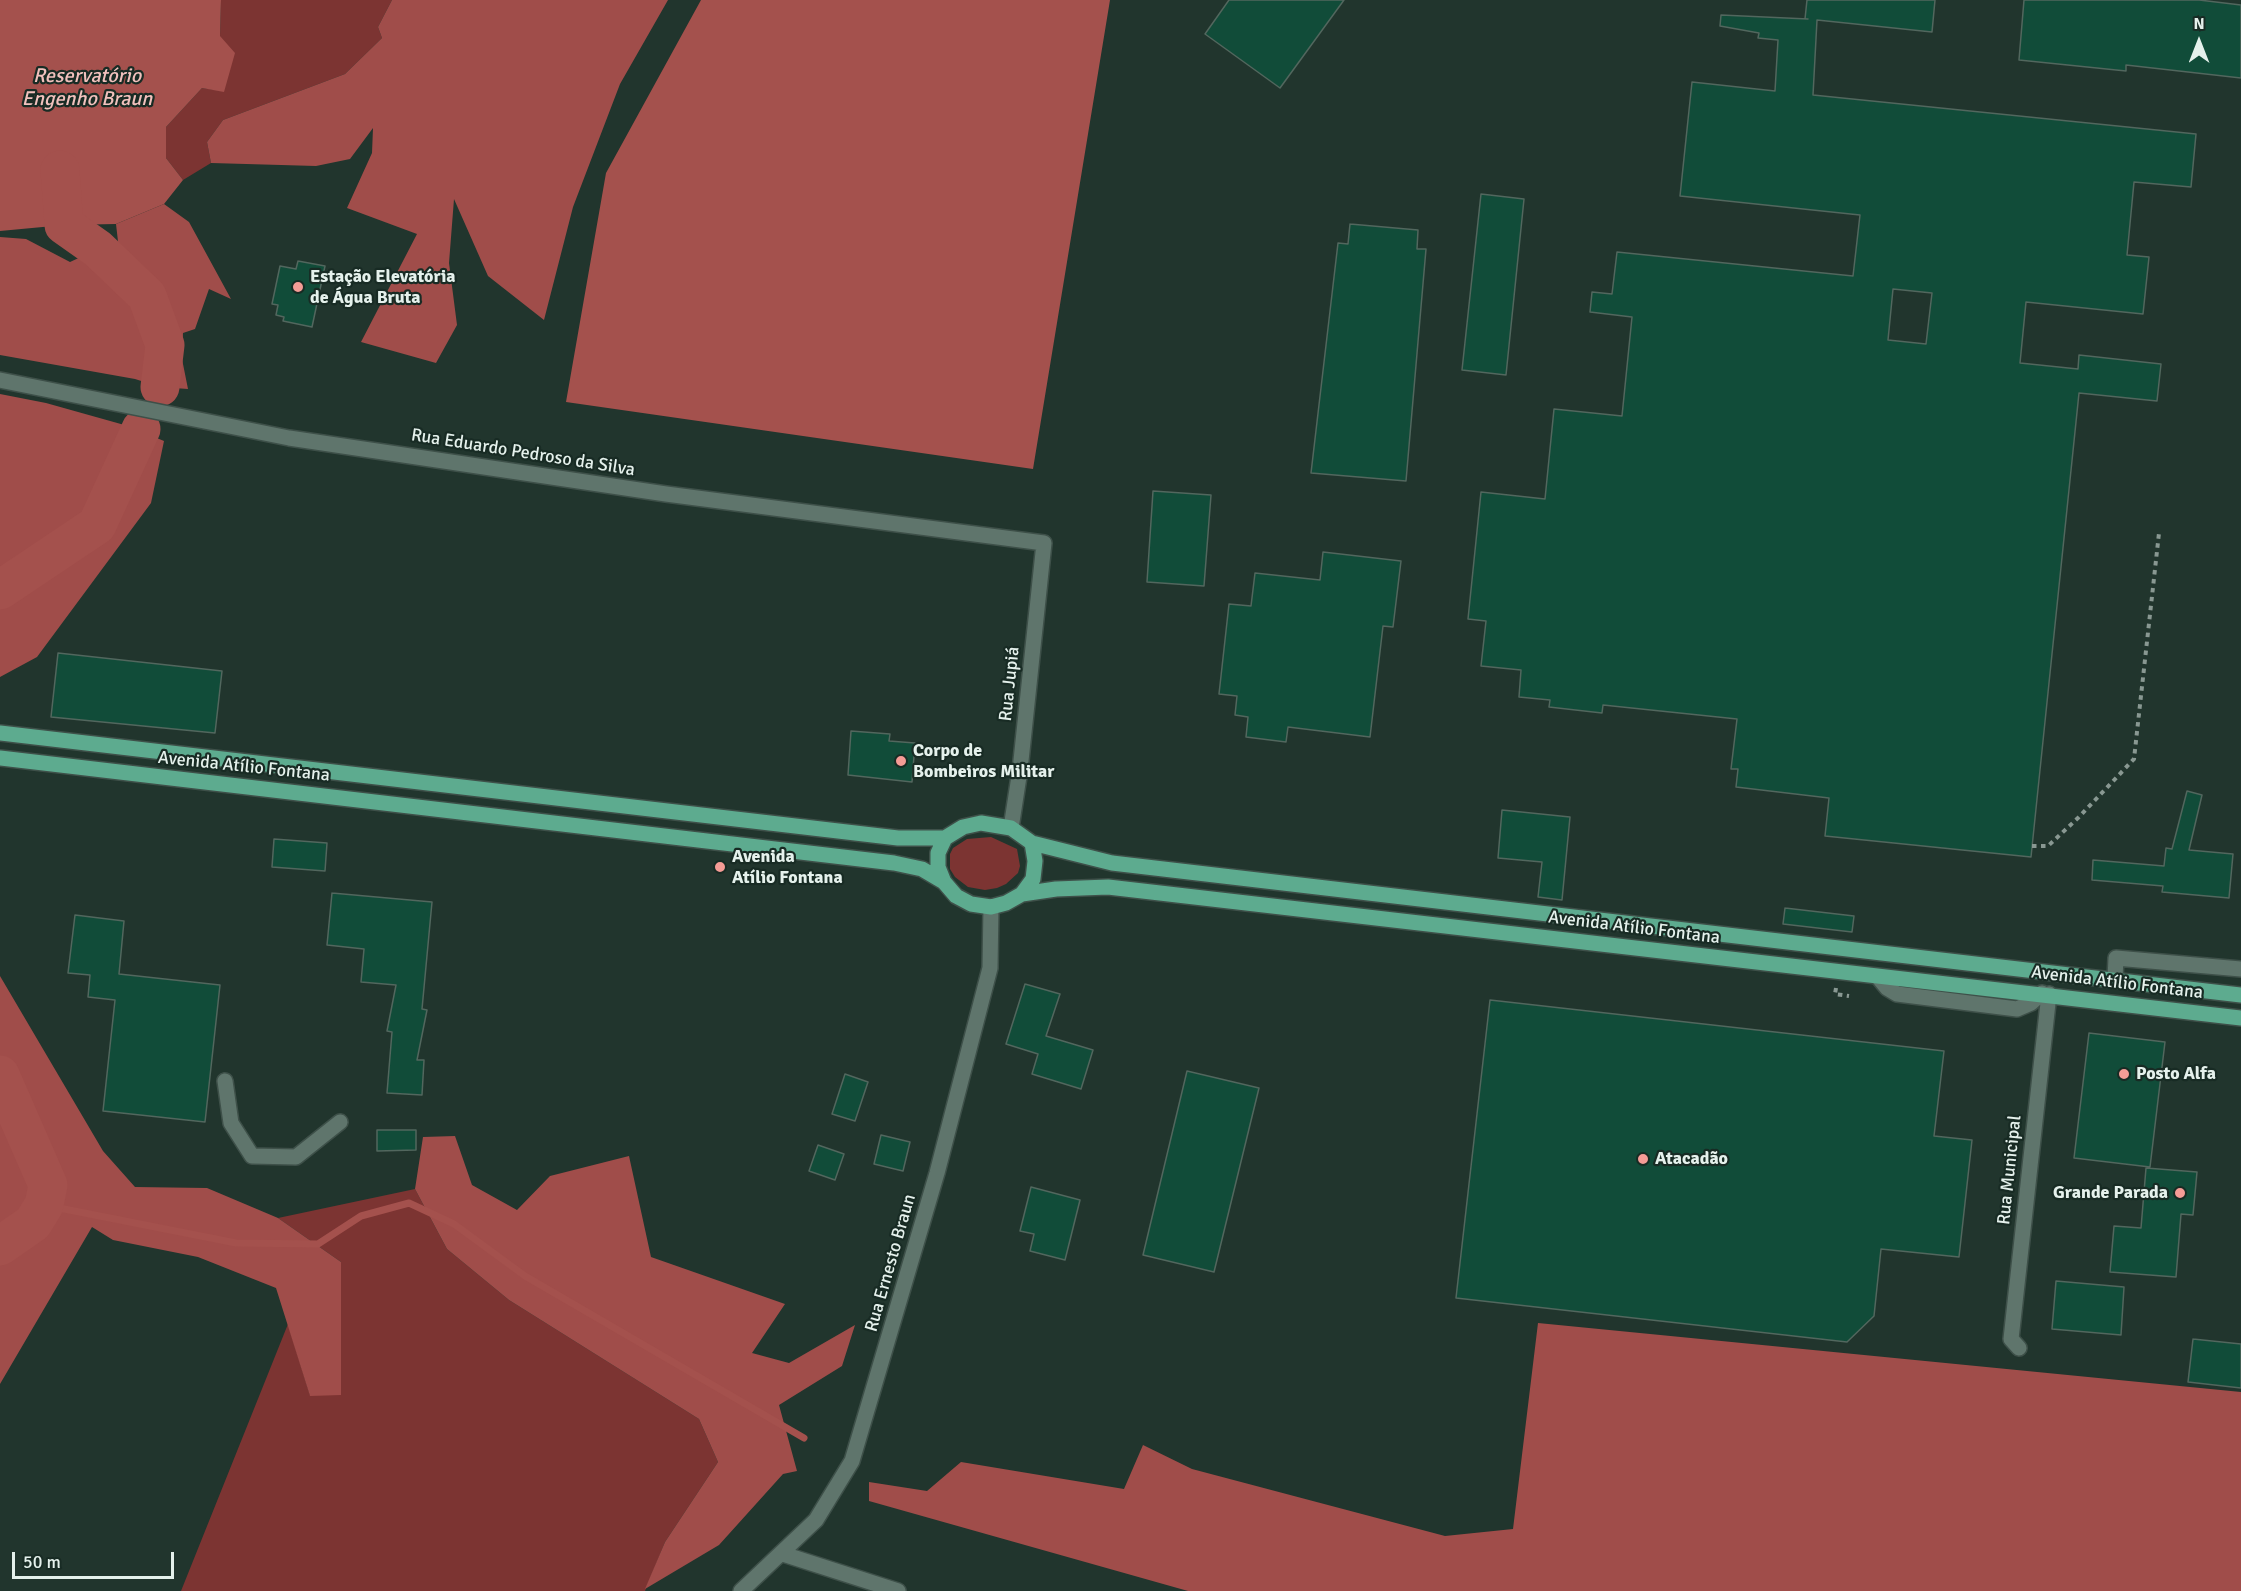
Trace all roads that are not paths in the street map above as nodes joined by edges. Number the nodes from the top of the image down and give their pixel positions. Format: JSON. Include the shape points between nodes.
{"nodes":[{"id":1,"x":0,"y":380,"type":"edge"},
{"id":2,"x":1044,"y":543,"type":"joint"},
{"id":3,"x":0,"y":733,"type":"edge"},
{"id":4,"x":0,"y":758,"type":"edge"},
{"id":5,"x":1011,"y":828,"type":"junction"},
{"id":6,"x":945,"y":838,"type":"junction"},
{"id":7,"x":1032,"y":843,"type":"junction"},
{"id":8,"x":944,"y":882,"type":"junction"},
{"id":9,"x":1022,"y":894,"type":"junction"},
{"id":10,"x":991,"y":907,"type":"junction"},
{"id":11,"x":2241,"y":969,"type":"edge"},
{"id":12,"x":2115,"y":978,"type":"junction"},
{"id":13,"x":2046,"y":994,"type":"junction"},
{"id":14,"x":2241,"y":995,"type":"edge"},
{"id":15,"x":2241,"y":1018,"type":"edge"},
{"id":16,"x":225,"y":1081,"type":"dead end"},
{"id":17,"x":340,"y":1122,"type":"dead end"},
{"id":18,"x":2019,"y":1348,"type":"dead end"},
{"id":19,"x":783,"y":1554,"type":"junction"},
{"id":20,"x":741,"y":1591,"type":"edge"},
{"id":21,"x":898,"y":1591,"type":"edge"}],
"edges":[{"from":1,"to":2,"type":"street","name":"Rua Eduardo Pedroso da Silva","via":[[289,438],[666,494]]},
{"from":2,"to":5,"type":"street","name":"Rua Jupiá"},
{"from":3,"to":6,"type":"main road","name":"Avenida Atílio Fontana","via":[[898,838]]},
{"from":4,"to":8,"type":"main road","name":"Avenida Atílio Fontana","via":[[894,863],[922,869]]},
{"from":5,"to":6,"type":"main road","via":[[981,823],[963,827]]},
{"from":5,"to":7,"type":"main road"},
{"from":6,"to":8,"type":"main road","via":[[938,853]]},
{"from":7,"to":9,"type":"main road","via":[[1033,879]]},
{"from":7,"to":12,"type":"main road","name":"Avenida Atílio Fontana","via":[[1112,863]]},
{"from":8,"to":10,"type":"main road","via":[[956,896],[971,904]]},
{"from":9,"to":10,"type":"main road"},
{"from":9,"to":13,"type":"main road","name":"Avenida Atílio Fontana","via":[[1108,887]]},
{"from":10,"to":19,"type":"street","name":"Rua Ernesto Braun","via":[[990,968],[937,1173],[852,1461],[821,1512]]},
{"from":11,"to":12,"type":"street","via":[[2116,958]]},
{"from":12,"to":14,"type":"main road","name":"Avenida Atílio Fontana"},
{"from":13,"to":15,"type":"main road","name":"Avenida Atílio Fontana"},
{"from":13,"to":18,"type":"street","name":"Rua Municipal","via":[[2011,1339]]},
{"from":16,"to":17,"type":"street","via":[[231,1123],[252,1156],[296,1157]]},
{"from":19,"to":20,"type":"street","name":"Rua Ernesto Braun"},
{"from":19,"to":21,"type":"street"}]}
